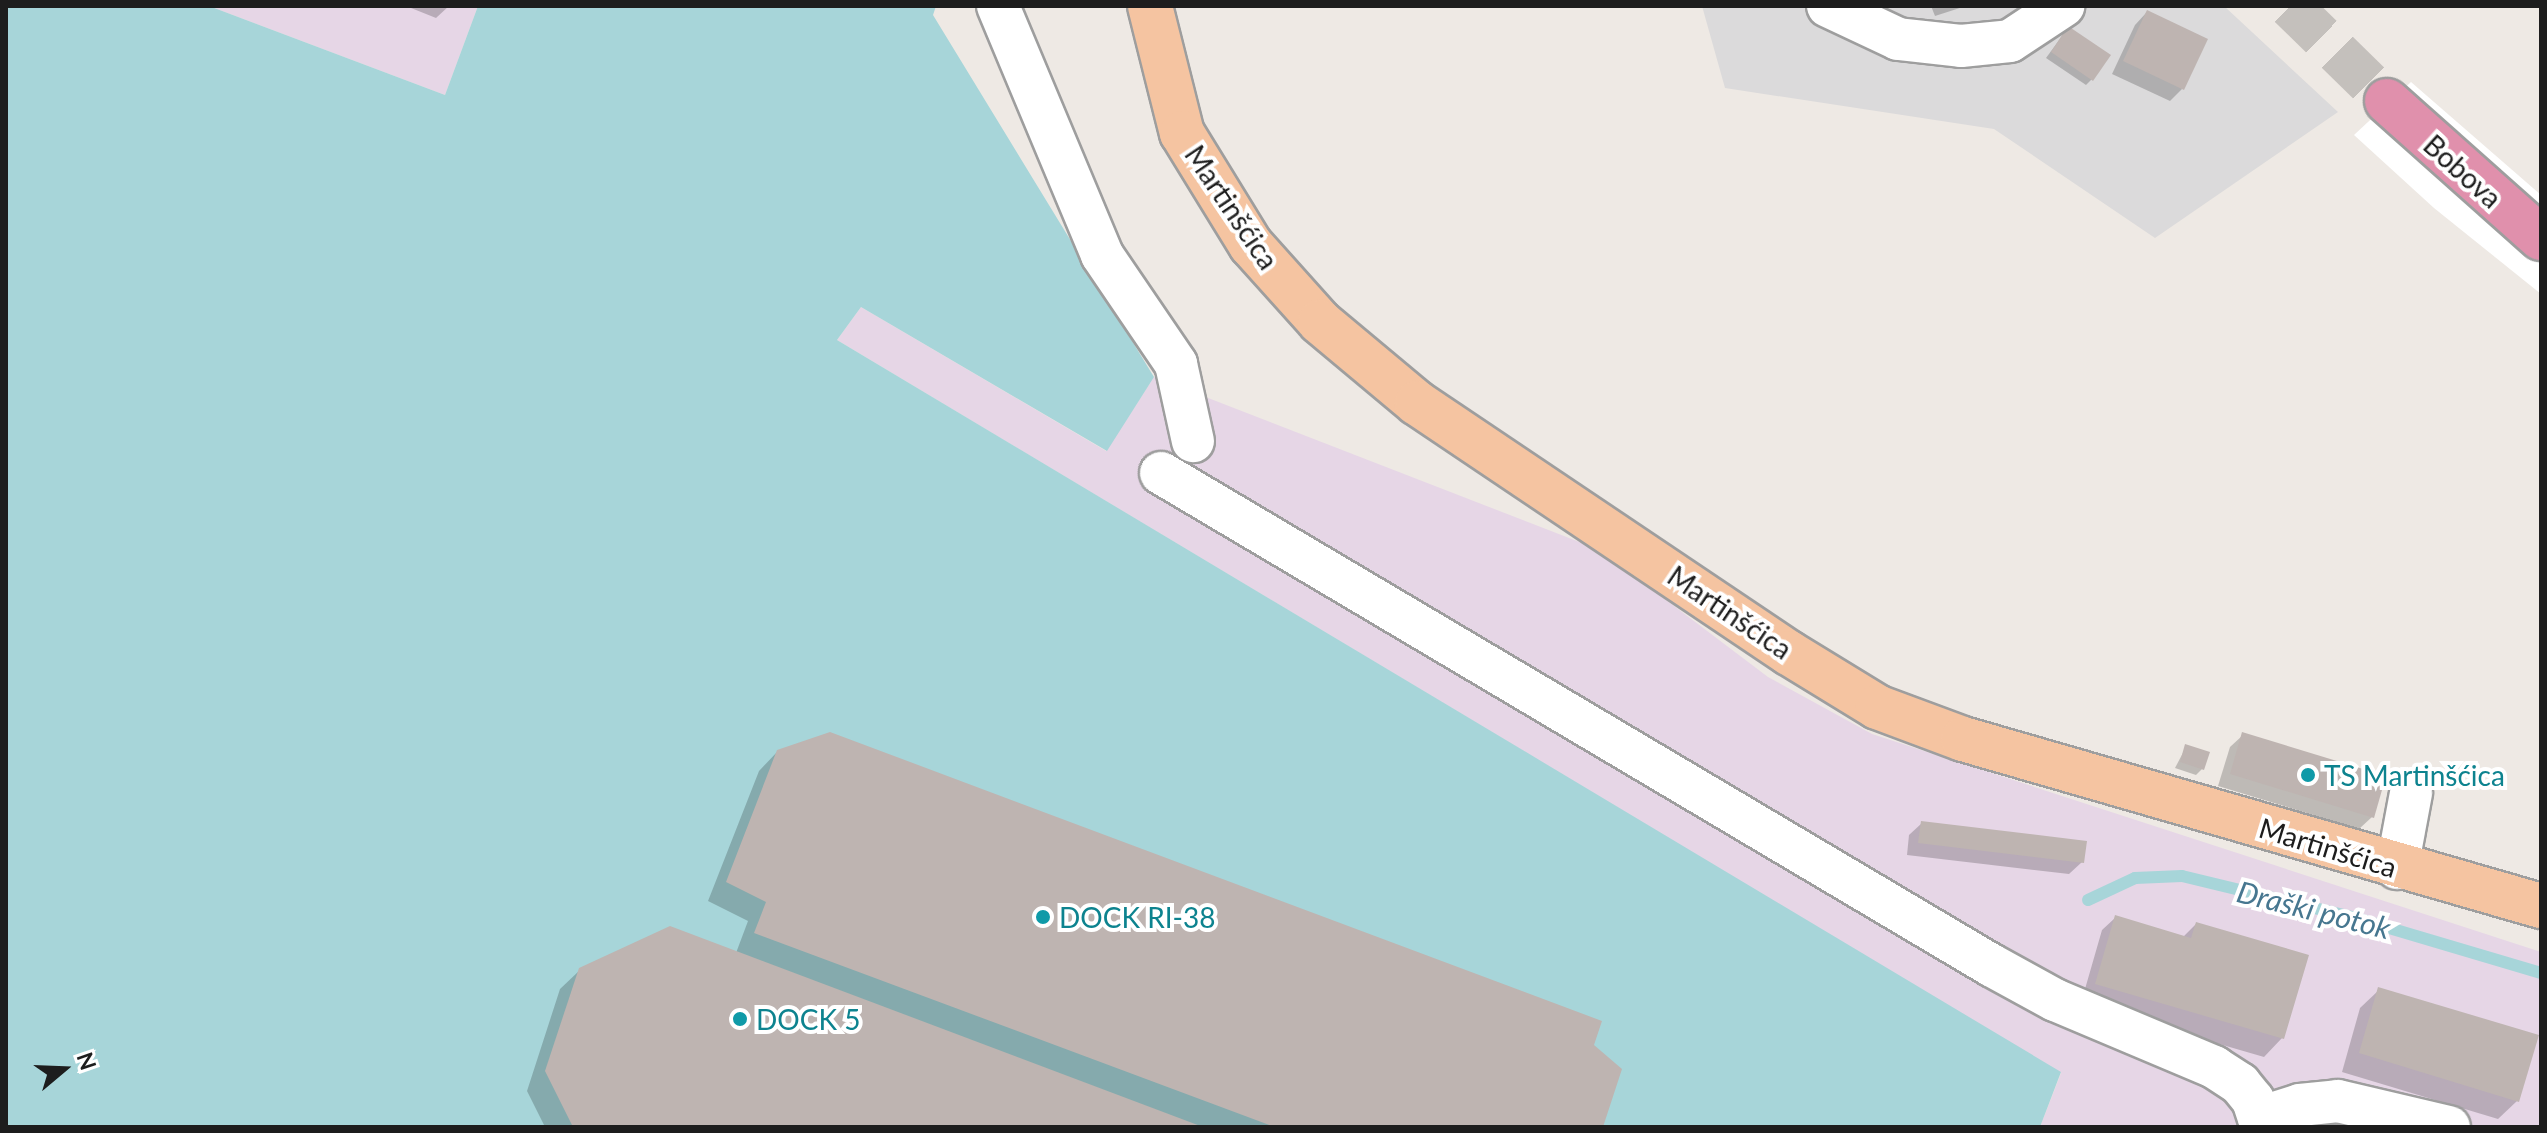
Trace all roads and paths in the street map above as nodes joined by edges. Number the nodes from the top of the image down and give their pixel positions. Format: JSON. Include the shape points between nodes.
{"nodes":[{"id":1,"x":998,"y":6,"type":"edge"},
{"id":2,"x":1150,"y":6,"type":"edge"},
{"id":3,"x":1828,"y":6,"type":"edge"},
{"id":4,"x":2063,"y":6,"type":"edge"},
{"id":5,"x":2387,"y":101,"type":"tunnel mouth"},
{"id":6,"x":2541,"y":238,"type":"edge"},
{"id":7,"x":1193,"y":441,"type":"dead end"},
{"id":8,"x":1161,"y":473,"type":"dead end"},
{"id":9,"x":2411,"y":793,"type":"dead end"},
{"id":10,"x":2397,"y":868,"type":"junction"},
{"id":11,"x":2541,"y":906,"type":"edge"},
{"id":12,"x":2260,"y":1122,"type":"edge"},
{"id":13,"x":2449,"y":1127,"type":"edge"}],
"edges":[{"from":1,"to":7,"type":"street","via":[[1102,255],[1176,364]]},
{"from":2,"to":10,"type":"main road","name":"Martinšćica","via":[[1182,133],[1251,245],[1320,322],[1417,403],[1877,707],[1963,739]]},
{"from":3,"to":4,"type":"street","via":[[1898,39],[1961,46],[2010,41]]},
{"from":5,"to":6,"type":"highway","name":"Bobova"},
{"from":8,"to":12,"type":"street","via":[[1991,965],[2055,1000],[2214,1067],[2240,1084]]},
{"from":9,"to":10,"type":"street"},
{"from":10,"to":11,"type":"main road","name":"Martinšćica"},
{"from":12,"to":13,"type":"street","via":[[2300,1105],[2338,1101]]}]}
